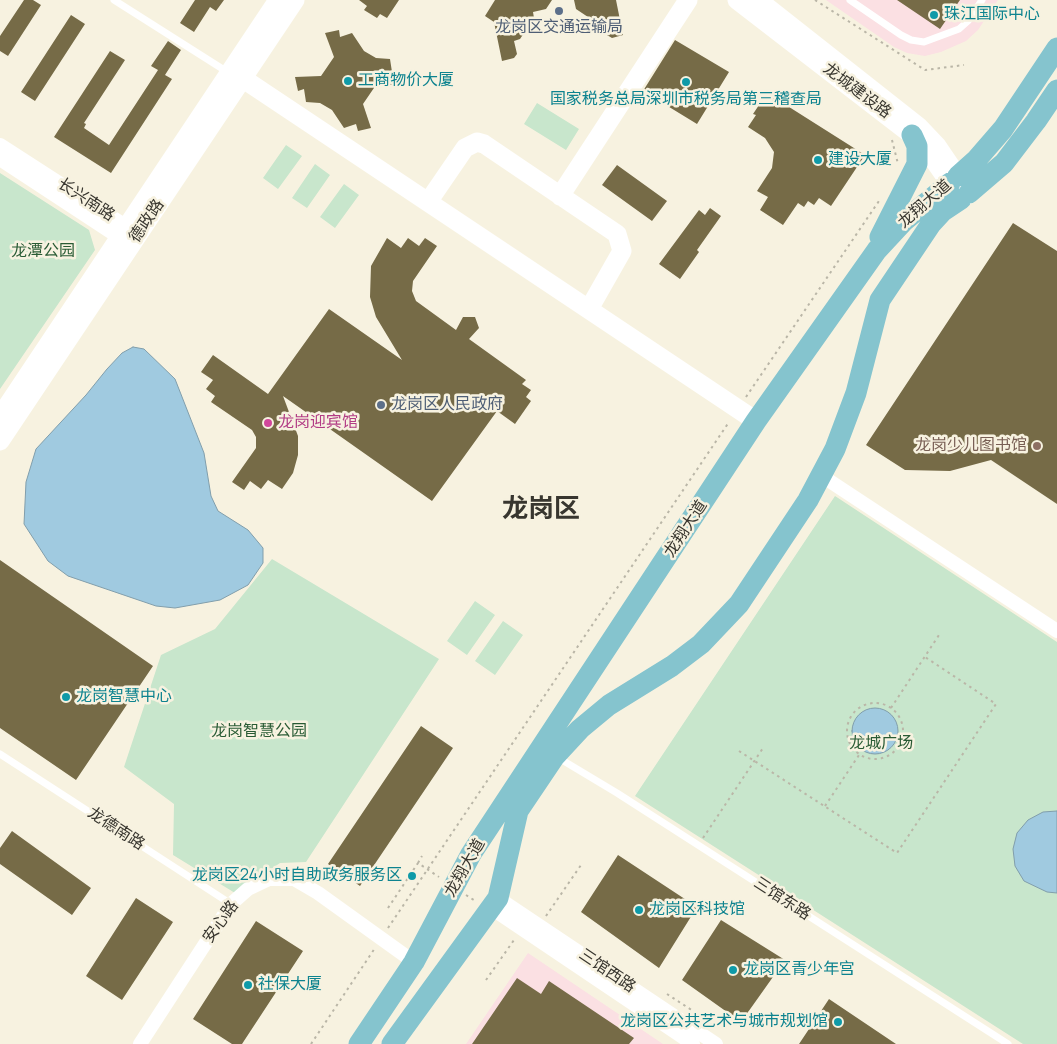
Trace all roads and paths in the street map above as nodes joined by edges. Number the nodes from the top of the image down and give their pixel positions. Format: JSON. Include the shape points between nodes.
{"nodes":[{"id":1,"x":114,"y":0,"type":"edge"},
{"id":2,"x":278,"y":0,"type":"edge"},
{"id":3,"x":294,"y":0,"type":"edge"},
{"id":4,"x":688,"y":0,"type":"edge"},
{"id":5,"x":737,"y":0,"type":"edge"},
{"id":6,"x":758,"y":0,"type":"edge"},
{"id":7,"x":816,"y":0,"type":"edge"},
{"id":8,"x":850,"y":0,"type":"edge"},
{"id":9,"x":982,"y":0,"type":"edge"},
{"id":10,"x":1057,"y":48,"type":"edge"},
{"id":11,"x":964,"y":65,"type":"dead end"},
{"id":12,"x":236,"y":75,"type":"junction"},
{"id":13,"x":1057,"y":90,"type":"edge"},
{"id":14,"x":890,"y":133,"type":"dead end"},
{"id":15,"x":912,"y":135,"type":"junction"},
{"id":16,"x":0,"y":145,"type":"edge"},
{"id":17,"x":0,"y":159,"type":"edge"},
{"id":18,"x":900,"y":170,"type":"dead end"},
{"id":19,"x":959,"y":188,"type":"junction"},
{"id":20,"x":883,"y":195,"type":"dead end"},
{"id":21,"x":560,"y":196,"type":"junction"},
{"id":22,"x":428,"y":202,"type":"junction"},
{"id":23,"x":127,"y":235,"type":"junction"},
{"id":24,"x":865,"y":265,"type":"junction"},
{"id":25,"x":589,"y":309,"type":"junction"},
{"id":26,"x":738,"y":409,"type":"junction"},
{"id":27,"x":0,"y":417,"type":"edge"},
{"id":28,"x":756,"y":421,"type":"junction"},
{"id":29,"x":0,"y":441,"type":"edge"},
{"id":30,"x":822,"y":476,"type":"junction"},
{"id":31,"x":1057,"y":631,"type":"edge"},
{"id":32,"x":939,"y":635,"type":"dead end"},
{"id":33,"x":925,"y":657,"type":"junction"},
{"id":34,"x":891,"y":708,"type":"junction"},
{"id":35,"x":763,"y":748,"type":"dead end"},
{"id":36,"x":739,"y":751,"type":"dead end"},
{"id":37,"x":0,"y":754,"type":"edge"},
{"id":38,"x":859,"y":754,"type":"junction"},
{"id":39,"x":555,"y":756,"type":"junction"},
{"id":40,"x":755,"y":761,"type":"junction"},
{"id":41,"x":825,"y":806,"type":"junction"},
{"id":42,"x":698,"y":845,"type":"junction"},
{"id":43,"x":422,"y":856,"type":"dead end"},
{"id":44,"x":418,"y":863,"type":"dead end"},
{"id":45,"x":581,"y":865,"type":"dead end"},
{"id":46,"x":494,"y":903,"type":"junction"},
{"id":47,"x":231,"y":904,"type":"junction"},
{"id":48,"x":542,"y":923,"type":"dead end"},
{"id":49,"x":381,"y":939,"type":"junction"},
{"id":50,"x":514,"y":940,"type":"dead end"},
{"id":51,"x":414,"y":962,"type":"junction"},
{"id":52,"x":486,"y":980,"type":"dead end"},
{"id":53,"x":689,"y":1039,"type":"edge"},
{"id":54,"x":140,"y":1044,"type":"edge"},
{"id":55,"x":311,"y":1044,"type":"edge"},
{"id":56,"x":359,"y":1044,"type":"edge"},
{"id":57,"x":392,"y":1044,"type":"edge"},
{"id":58,"x":716,"y":1044,"type":"edge"},
{"id":59,"x":1008,"y":1044,"type":"edge"}],
"edges":[{"from":1,"to":12,"type":"lane"},
{"from":2,"to":12,"type":"main road","name":"德政路"},
{"from":3,"to":12,"type":"main road","name":"德政路"},
{"from":4,"to":21,"type":"main road"},
{"from":5,"to":15,"type":"main road","name":"龙城建设路"},
{"from":6,"to":19,"type":"main road","name":"龙城建设路","via":[[919,127],[937,146]]},
{"from":7,"to":11,"type":"path","via":[[926,70]]},
{"from":8,"to":9,"type":"lane","via":[[900,35],[924,42],[959,29],[968,22]]},
{"from":10,"to":19,"type":"main road","name":"龙翔大道"},
{"from":12,"to":22,"type":"main road"},
{"from":12,"to":23,"type":"main road","name":"德政路"},
{"from":13,"to":19,"type":"main road","name":"龙翔大道","via":[[1004,163]]},
{"from":14,"to":18,"type":"path"},
{"from":15,"to":19,"type":"main road","name":"龙城建设路"},
{"from":15,"to":24,"type":"main road","via":[[918,152],[915,170]]},
{"from":16,"to":23,"type":"street","name":"长兴南路"},
{"from":17,"to":23,"type":"street","name":"长兴南路"},
{"from":19,"to":24,"type":"main road","name":"龙翔大道","via":[[903,222]]},
{"from":19,"to":30,"type":"main road","name":"龙翔大道","via":[[880,300],[856,393]]},
{"from":20,"to":26,"type":"path"},
{"from":21,"to":22,"type":"main road","via":[[477,142],[465,148]]},
{"from":21,"to":25,"type":"main road","via":[[613,230],[622,244],[619,259]]},
{"from":22,"to":25,"type":"main road"},
{"from":23,"to":27,"type":"main road","name":"德政路"},
{"from":23,"to":29,"type":"main road","name":"德政路"},
{"from":24,"to":28,"type":"main road","name":"龙翔大道"},
{"from":25,"to":26,"type":"main road"},
{"from":26,"to":28,"type":"main road"},
{"from":26,"to":49,"type":"path"},
{"from":28,"to":51,"type":"main road","name":"龙翔大道","via":[[471,854]]},
{"from":30,"to":31,"type":"street"},
{"from":30,"to":39,"type":"main road","name":"龙翔大道","via":[[728,618],[687,655],[609,705]]},
{"from":32,"to":33,"type":"path"},
{"from":33,"to":34,"type":"path"},
{"from":33,"to":41,"type":"path","via":[[996,704],[897,853]]},
{"from":34,"to":38,"type":"path","via":[[903,726],[898,747],[880,759]]},
{"from":34,"to":38,"type":"path","via":[[884,704],[869,704],[851,716],[847,737]]},
{"from":35,"to":40,"type":"path"},
{"from":36,"to":40,"type":"path"},
{"from":37,"to":47,"type":"lane","name":"龙德南路"},
{"from":38,"to":41,"type":"path"},
{"from":39,"to":42,"type":"lane","name":"三馆东路"},
{"from":39,"to":46,"type":"main road","name":"龙翔大道","via":[[518,811]]},
{"from":40,"to":41,"type":"path"},
{"from":40,"to":42,"type":"path"},
{"from":42,"to":59,"type":"lane","name":"三馆东路"},
{"from":43,"to":44,"type":"path"},
{"from":45,"to":48,"type":"path"},
{"from":46,"to":53,"type":"street","name":"三馆西路"},
{"from":46,"to":57,"type":"main road","name":"龙翔大道"},
{"from":47,"to":49,"type":"street","name":"安心路","via":[[248,889],[270,880],[294,879]]},
{"from":47,"to":54,"type":"street","name":"安心路"},
{"from":49,"to":51,"type":"street","name":"安心路"},
{"from":49,"to":55,"type":"path"},
{"from":50,"to":52,"type":"path"},
{"from":51,"to":56,"type":"main road","name":"龙翔大道"},
{"from":53,"to":58,"type":"street","name":"三馆西路"}]}
